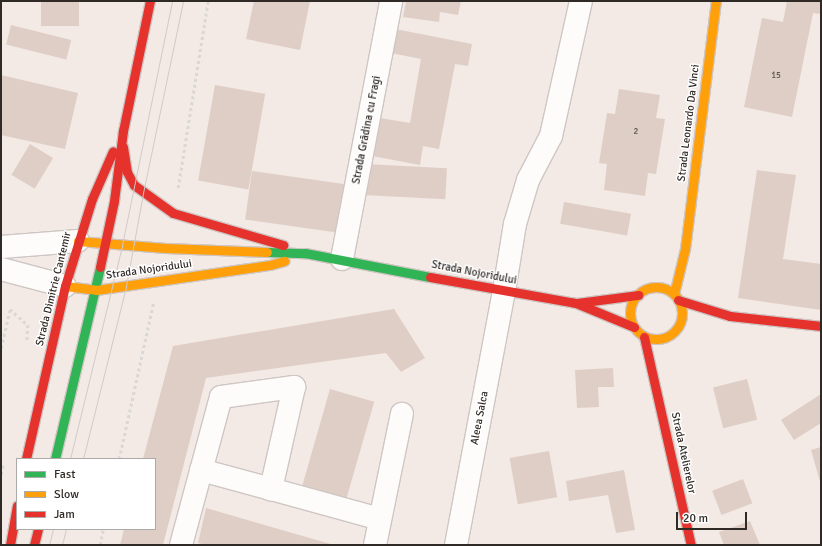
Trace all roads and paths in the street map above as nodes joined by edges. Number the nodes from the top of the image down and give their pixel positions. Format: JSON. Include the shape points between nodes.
{"nodes":[{"id":1,"x":150,"y":1,"type":"edge"},
{"id":2,"x":208,"y":1,"type":"edge"},
{"id":3,"x":391,"y":1,"type":"edge"},
{"id":4,"x":581,"y":1,"type":"edge"},
{"id":5,"x":716,"y":1,"type":"edge"},
{"id":6,"x":123,"y":131,"type":"junction"},
{"id":7,"x":173,"y":213,"type":"junction"},
{"id":8,"x":78,"y":241,"type":"junction"},
{"id":9,"x":105,"y":244,"type":"junction"},
{"id":10,"x":1,"y":247,"type":"edge"},
{"id":11,"x":685,"y":249,"type":"junction"},
{"id":12,"x":305,"y":253,"type":"junction"},
{"id":13,"x":342,"y":259,"type":"junction"},
{"id":14,"x":1,"y":269,"type":"edge"},
{"id":15,"x":65,"y":286,"type":"junction"},
{"id":16,"x":654,"y":288,"type":"junction"},
{"id":17,"x":96,"y":290,"type":"junction"},
{"id":18,"x":504,"y":291,"type":"junction"},
{"id":19,"x":638,"y":294,"type":"junction"},
{"id":20,"x":676,"y":297,"type":"junction"},
{"id":21,"x":576,"y":303,"type":"junction"},
{"id":22,"x":154,"y":304,"type":"dead end"},
{"id":23,"x":730,"y":316,"type":"junction"},
{"id":24,"x":709,"y":319,"type":"dead end"},
{"id":25,"x":821,"y":326,"type":"edge"},
{"id":26,"x":634,"y":327,"type":"junction"},
{"id":27,"x":644,"y":337,"type":"junction"},
{"id":28,"x":1,"y":348,"type":"edge"},
{"id":29,"x":25,"y":350,"type":"dead end"},
{"id":30,"x":661,"y":367,"type":"dead end"},
{"id":31,"x":657,"y":390,"type":"junction"},
{"id":32,"x":402,"y":414,"type":"dead end"},
{"id":33,"x":26,"y":458,"type":"edge"},
{"id":34,"x":55,"y":458,"type":"edge"},
{"id":35,"x":119,"y":458,"type":"edge"},
{"id":36,"x":4,"y":459,"type":"dead end"},
{"id":37,"x":201,"y":470,"type":"junction"},
{"id":38,"x":1,"y":474,"type":"edge"},
{"id":39,"x":271,"y":489,"type":"junction"},
{"id":40,"x":16,"y":512,"type":"edge"},
{"id":41,"x":380,"y":519,"type":"junction"},
{"id":42,"x":38,"y":530,"type":"edge"},
{"id":43,"x":103,"y":530,"type":"edge"},
{"id":44,"x":10,"y":545,"type":"edge"},
{"id":45,"x":34,"y":545,"type":"edge"},
{"id":46,"x":100,"y":545,"type":"edge"},
{"id":47,"x":181,"y":545,"type":"edge"},
{"id":48,"x":374,"y":545,"type":"edge"},
{"id":49,"x":456,"y":545,"type":"edge"},
{"id":50,"x":691,"y":545,"type":"edge"}],
"edges":[{"from":1,"to":6,"type":"main road","name":"Strada Dimitrie Cantemir"},
{"from":2,"to":7,"type":"path"},
{"from":3,"to":13,"type":"street","name":"Strada Grădina cu Fragi"},
{"from":4,"to":18,"type":"street","name":"Aleea Salca","via":[[551,136],[522,194]]},
{"from":5,"to":11,"type":"main road","name":"Strada Leonardo Da Vinci"},
{"from":6,"to":7,"type":"main road","via":[[123,155],[127,172],[134,185]]},
{"from":6,"to":8,"type":"main road","name":"Strada Dimitrie Cantemir","via":[[92,199]]},
{"from":6,"to":9,"type":"main road","name":"Strada Dimitrie Cantemir","via":[[114,201]]},
{"from":7,"to":12,"type":"main road"},
{"from":8,"to":9,"type":"main road","name":"Strada Nojoridului"},
{"from":8,"to":10,"type":"street"},
{"from":8,"to":15,"type":"main road","name":"Strada Dimitrie Cantemir"},
{"from":9,"to":12,"type":"main road","name":"Strada Nojoridului"},
{"from":9,"to":17,"type":"main road","name":"Strada Dimitrie Cantemir"},
{"from":11,"to":16,"type":"main road","name":"Strada Leonardo Da Vinci","via":[[667,275]]},
{"from":11,"to":20,"type":"main road","name":"Strada Leonardo Da Vinci"},
{"from":12,"to":13,"type":"main road","name":"Strada Nojoridului"},
{"from":12,"to":17,"type":"main road","name":"Strada Nojoridului","via":[[270,265]]},
{"from":13,"to":18,"type":"main road","name":"Strada Nojoridului"},
{"from":14,"to":15,"type":"street"},
{"from":15,"to":17,"type":"main road","name":"Strada Nojoridului"},
{"from":15,"to":33,"type":"main road","name":"Strada Dimitrie Cantemir"},
{"from":16,"to":19,"type":"main road"},
{"from":16,"to":20,"type":"main road","via":[[667,290]]},
{"from":17,"to":34,"type":"main road","name":"Strada Dimitrie Cantemir"},
{"from":18,"to":21,"type":"main road","name":"Strada Nojoridului"},
{"from":18,"to":49,"type":"street","name":"Aleea Salca"},
{"from":19,"to":21,"type":"main road"},
{"from":19,"to":26,"type":"main road","via":[[631,304],[630,316]]},
{"from":20,"to":23,"type":"main road"},
{"from":20,"to":27,"type":"main road","via":[[684,322],[665,342]]},
{"from":21,"to":26,"type":"main road","name":"Strada Nojoridului"},
{"from":22,"to":35,"type":"path"},
{"from":23,"to":24,"type":"main road"},
{"from":23,"to":25,"type":"main road"},
{"from":26,"to":27,"type":"main road","name":"Strada Nojoridului"},
{"from":27,"to":31,"type":"main road","name":"Strada Atelierelor"},
{"from":28,"to":29,"type":"path","via":[[10,309],[28,325]]},
{"from":30,"to":31,"type":"main road","name":"Strada Atelierelor"},
{"from":31,"to":50,"type":"main road","name":"Strada Atelierelor"},
{"from":32,"to":41,"type":"street"},
{"from":36,"to":38,"type":"path"},
{"from":37,"to":39,"type":"street"},
{"from":37,"to":39,"type":"street","via":[[221,396],[294,387]]},
{"from":37,"to":47,"type":"street"},
{"from":39,"to":41,"type":"street"},
{"from":40,"to":44,"type":"main road"},
{"from":41,"to":48,"type":"street"},
{"from":42,"to":45,"type":"main road"},
{"from":43,"to":46,"type":"path"}]}
